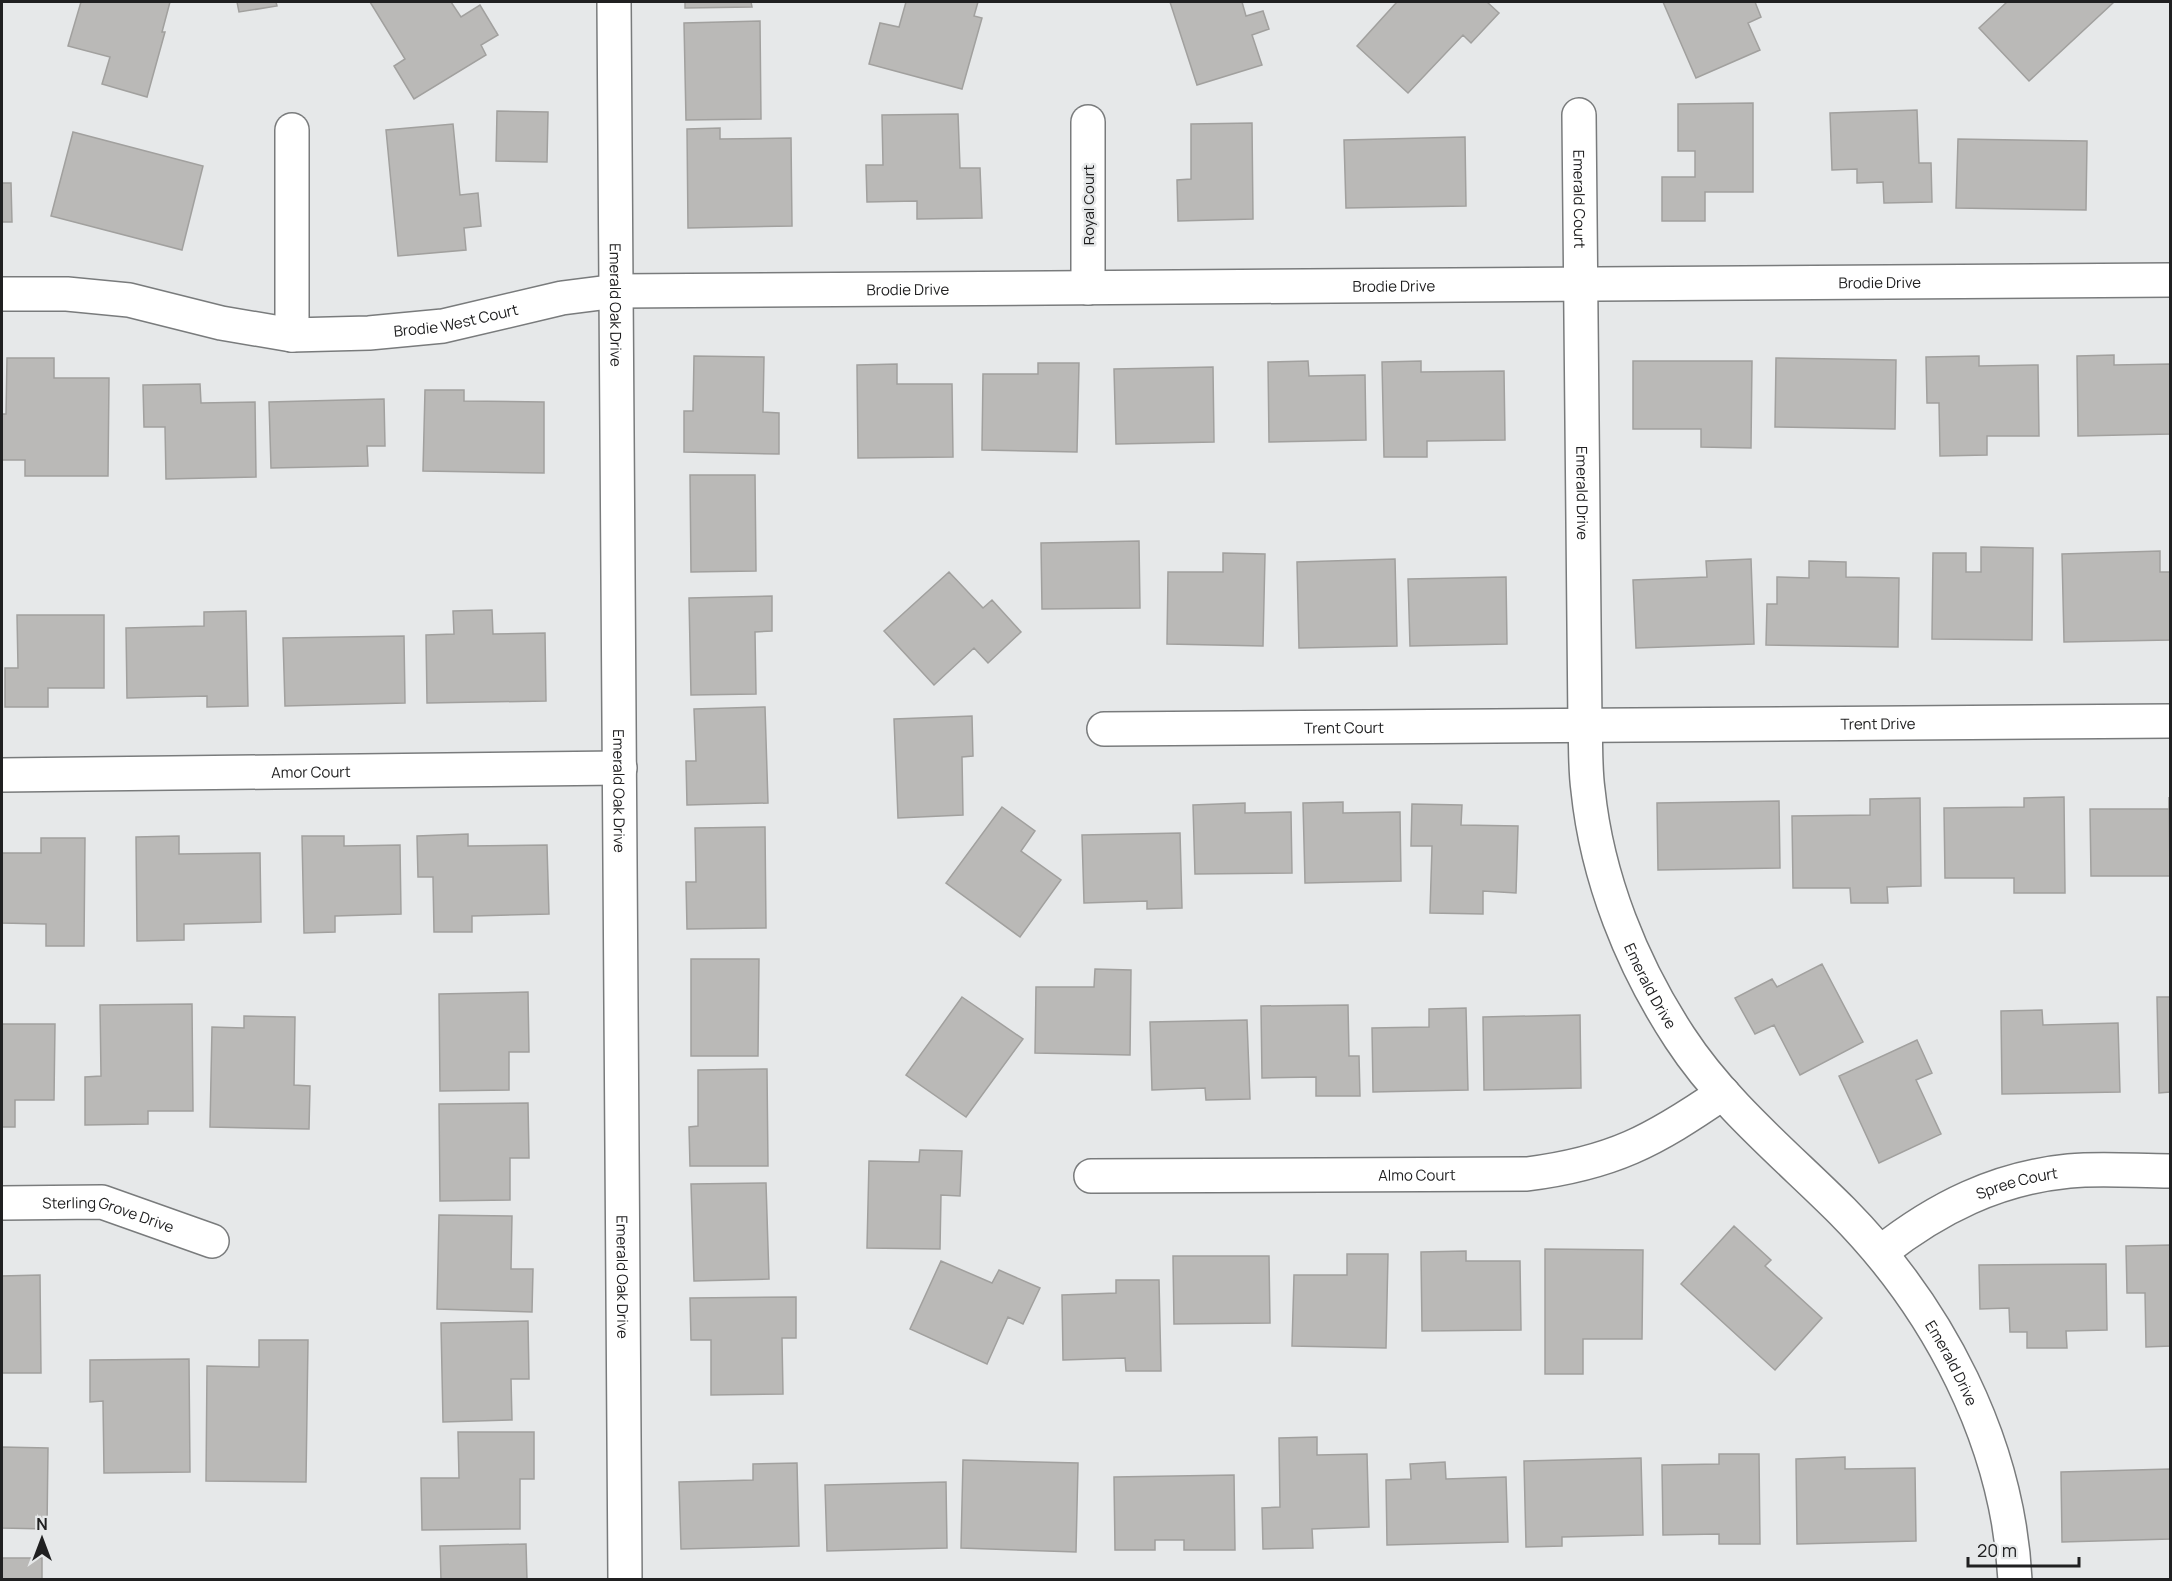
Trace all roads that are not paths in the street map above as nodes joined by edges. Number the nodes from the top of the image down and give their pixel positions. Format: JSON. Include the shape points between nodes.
{"nodes":[{"id":1,"x":614,"y":2,"type":"edge"},
{"id":2,"x":1579,"y":115,"type":"dead end"},
{"id":3,"x":1088,"y":122,"type":"dead end"},
{"id":4,"x":292,"y":130,"type":"dead end"},
{"id":5,"x":2170,"y":280,"type":"edge"},
{"id":6,"x":1580,"y":285,"type":"junction"},
{"id":7,"x":1088,"y":288,"type":"junction"},
{"id":8,"x":617,"y":291,"type":"junction"},
{"id":9,"x":2,"y":294,"type":"edge"},
{"id":10,"x":292,"y":335,"type":"junction"},
{"id":11,"x":2170,"y":721,"type":"edge"},
{"id":12,"x":1585,"y":725,"type":"junction"},
{"id":13,"x":1104,"y":729,"type":"dead end"},
{"id":14,"x":620,"y":768,"type":"junction"},
{"id":15,"x":2,"y":775,"type":"edge"},
{"id":16,"x":1723,"y":1093,"type":"junction"},
{"id":17,"x":2170,"y":1171,"type":"edge"},
{"id":18,"x":1091,"y":1176,"type":"dead end"},
{"id":19,"x":2,"y":1203,"type":"edge"},
{"id":20,"x":212,"y":1241,"type":"dead end"},
{"id":21,"x":1881,"y":1252,"type":"junction"},
{"id":22,"x":625,"y":1580,"type":"edge"},
{"id":23,"x":2015,"y":1580,"type":"edge"}],
"edges":[{"from":1,"to":8,"type":"street","name":"Emerald Oak Drive"},
{"from":2,"to":6,"type":"street","name":"Emerald Court"},
{"from":3,"to":7,"type":"street","name":"Royal Court"},
{"from":4,"to":10,"type":"street"},
{"from":5,"to":6,"type":"street","name":"Brodie Drive"},
{"from":6,"to":7,"type":"street","name":"Brodie Drive"},
{"from":6,"to":12,"type":"street","name":"Emerald Drive"},
{"from":7,"to":8,"type":"street","name":"Brodie Drive"},
{"from":8,"to":10,"type":"street","name":"Brodie West Court","via":[[562,297],[443,326]]},
{"from":8,"to":14,"type":"street","name":"Emerald Oak Drive"},
{"from":9,"to":10,"type":"street","name":"Brodie West Court","via":[[67,294],[129,300],[221,323]]},
{"from":11,"to":12,"type":"street","name":"Trent Drive"},
{"from":12,"to":13,"type":"street","name":"Trent Court"},
{"from":12,"to":16,"type":"street","name":"Emerald Drive","via":[[1588,790],[1597,847],[1616,911],[1658,1001],[1681,1039]]},
{"from":14,"to":15,"type":"street","name":"Amor Court"},
{"from":14,"to":22,"type":"street","name":"Emerald Oak Drive"},
{"from":16,"to":18,"type":"street","name":"Almo Court","via":[[1668,1131],[1615,1156],[1572,1168],[1527,1174]]},
{"from":16,"to":21,"type":"street","name":"Emerald Drive"},
{"from":17,"to":21,"type":"street","name":"Spree Court","via":[[2070,1171],[2015,1180],[1963,1199],[1915,1225]]},
{"from":19,"to":20,"type":"street","name":"Sterling Grove Drive","via":[[102,1202]]},
{"from":21,"to":23,"type":"street","name":"Emerald Drive","via":[[1922,1308],[1957,1369],[1981,1424],[2002,1491]]}]}
